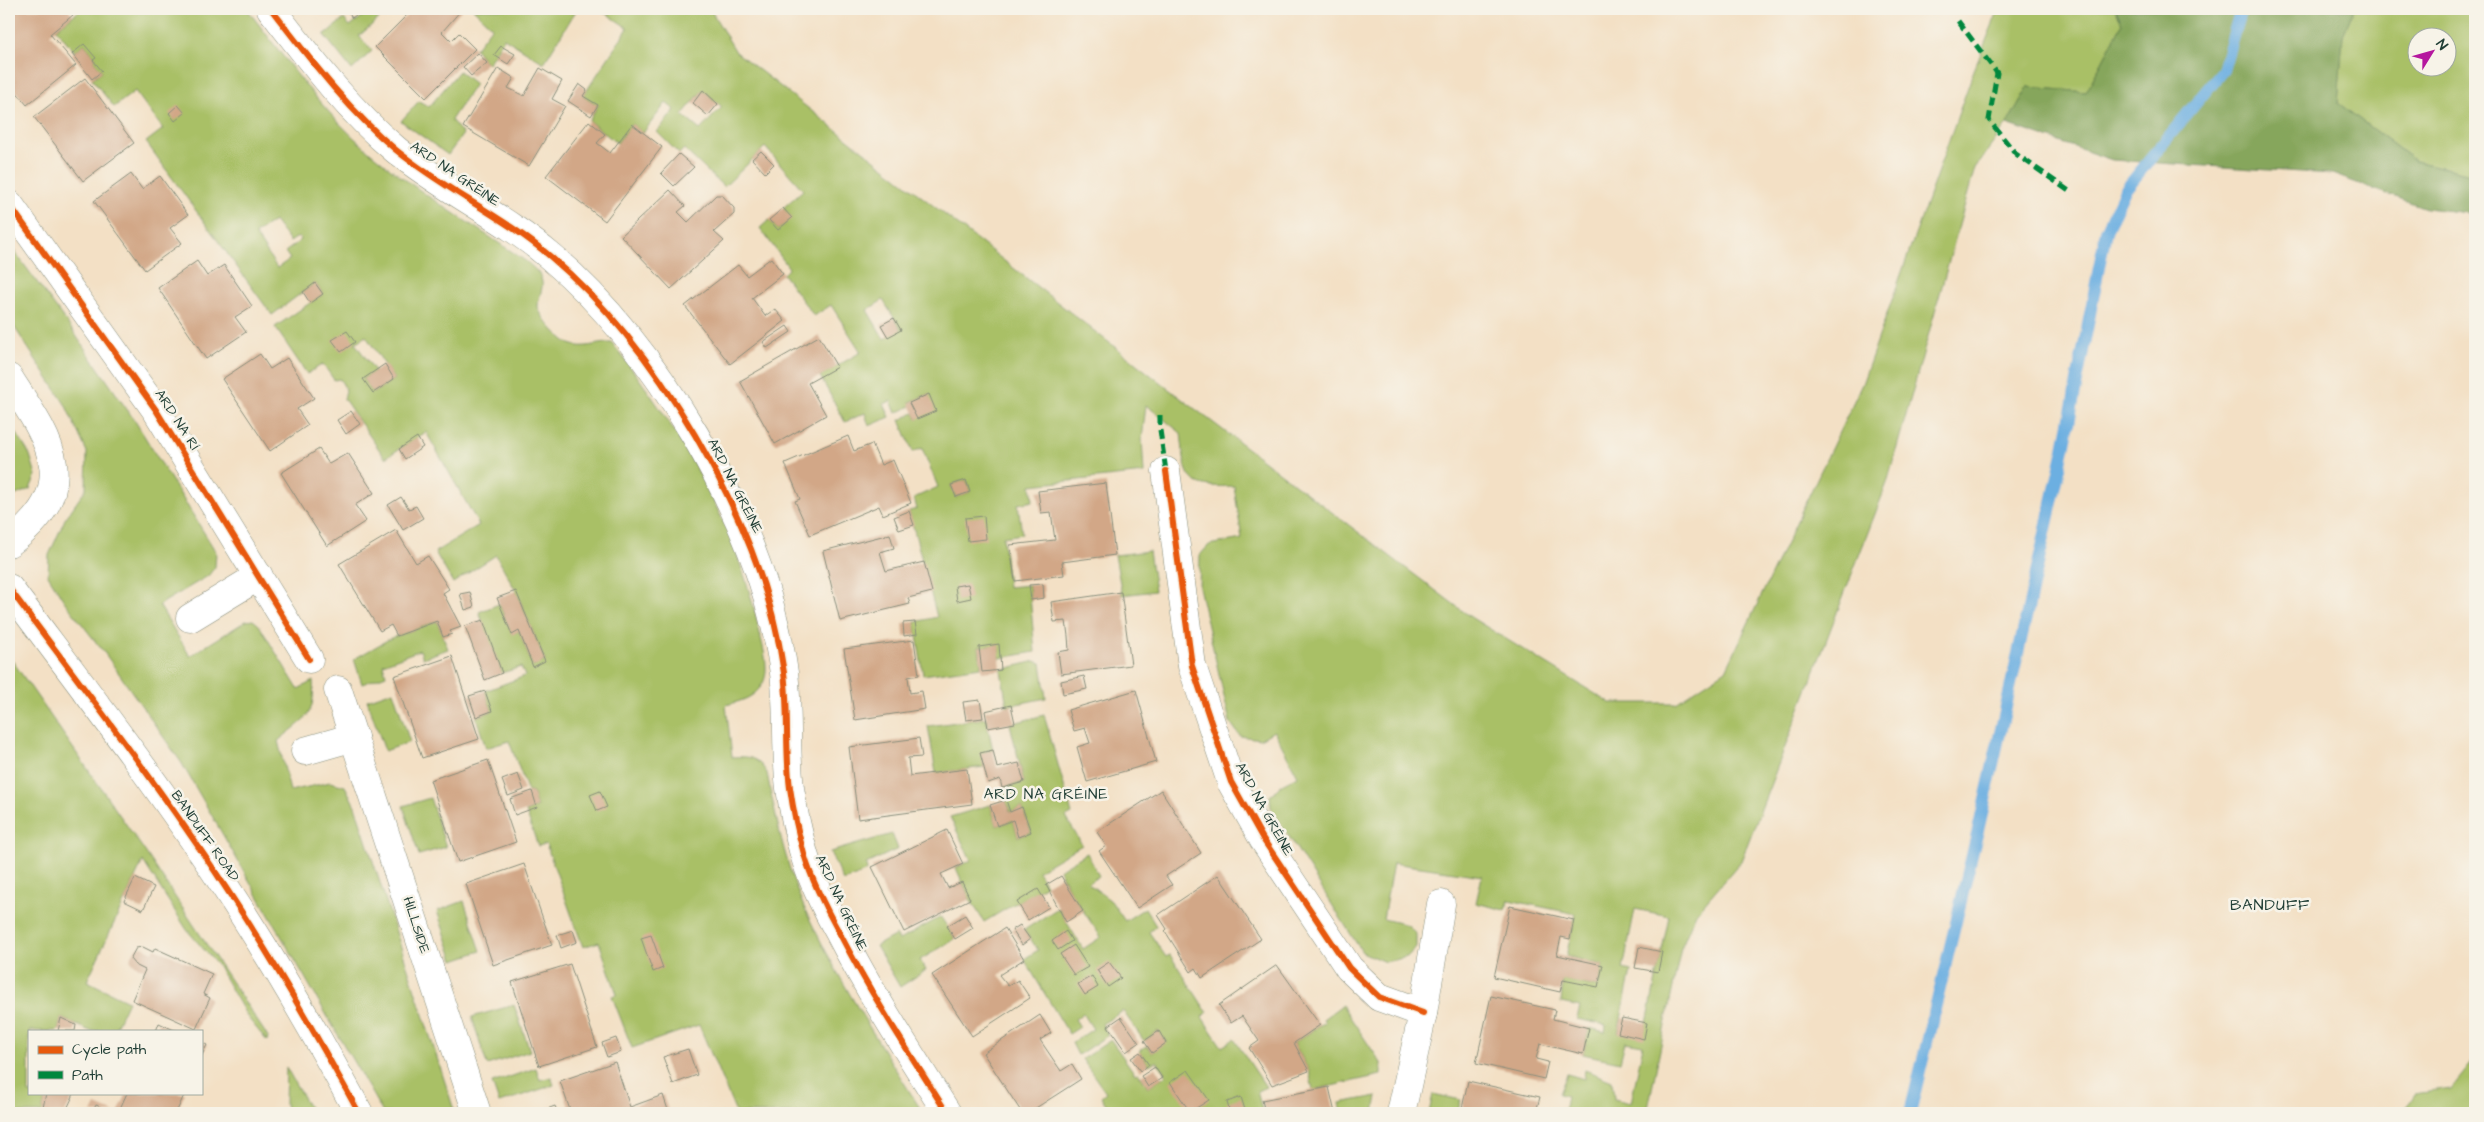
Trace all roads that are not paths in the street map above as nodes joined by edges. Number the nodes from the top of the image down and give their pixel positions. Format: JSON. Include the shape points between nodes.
{"nodes":[{"id":1,"x":271,"y":9,"type":"edge"},
{"id":2,"x":9,"y":204,"type":"edge"},
{"id":3,"x":9,"y":378,"type":"edge"},
{"id":4,"x":1166,"y":471,"type":"dead end"},
{"id":5,"x":9,"y":543,"type":"edge"},
{"id":6,"x":259,"y":576,"type":"junction"},
{"id":7,"x":9,"y":588,"type":"edge"},
{"id":8,"x":190,"y":618,"type":"dead end"},
{"id":9,"x":309,"y":659,"type":"dead end"},
{"id":10,"x":338,"y":690,"type":"dead end"},
{"id":11,"x":354,"y":737,"type":"junction"},
{"id":12,"x":305,"y":751,"type":"dead end"},
{"id":13,"x":1441,"y":904,"type":"dead end"},
{"id":14,"x":1422,"y":1013,"type":"junction"},
{"id":15,"x":359,"y":1113,"type":"edge"},
{"id":16,"x":477,"y":1113,"type":"edge"},
{"id":17,"x":947,"y":1113,"type":"edge"},
{"id":18,"x":1401,"y":1113,"type":"edge"}],
"edges":[{"from":1,"to":17,"type":"street","name":"ARD NA GRÉINE","via":[[344,99],[394,148],[439,183],[550,256],[591,294],[626,332],[693,432],[748,538],[769,602],[784,674],[790,787],[804,855],[828,912],[861,975]]},
{"from":2,"to":6,"type":"street","name":"ARD NA RÍ","via":[[156,410]]},
{"from":3,"to":5,"type":"street","via":[[30,410],[53,459],[54,489],[41,513]]},
{"from":4,"to":14,"type":"street","name":"ARD NA GRÉINE","via":[[1192,666],[1231,782],[1263,839],[1349,968],[1379,997]]},
{"from":6,"to":8,"type":"street"},
{"from":6,"to":9,"type":"street","name":"ARD NA RÍ"},
{"from":7,"to":15,"type":"street","name":"BANDUFF ROAD","via":[[179,818],[225,886]]},
{"from":10,"to":11,"type":"street","name":"HILLSIDE"},
{"from":11,"to":12,"type":"street"},
{"from":11,"to":16,"type":"street","name":"HILLSIDE"},
{"from":13,"to":14,"type":"street"},
{"from":14,"to":18,"type":"street"}]}
